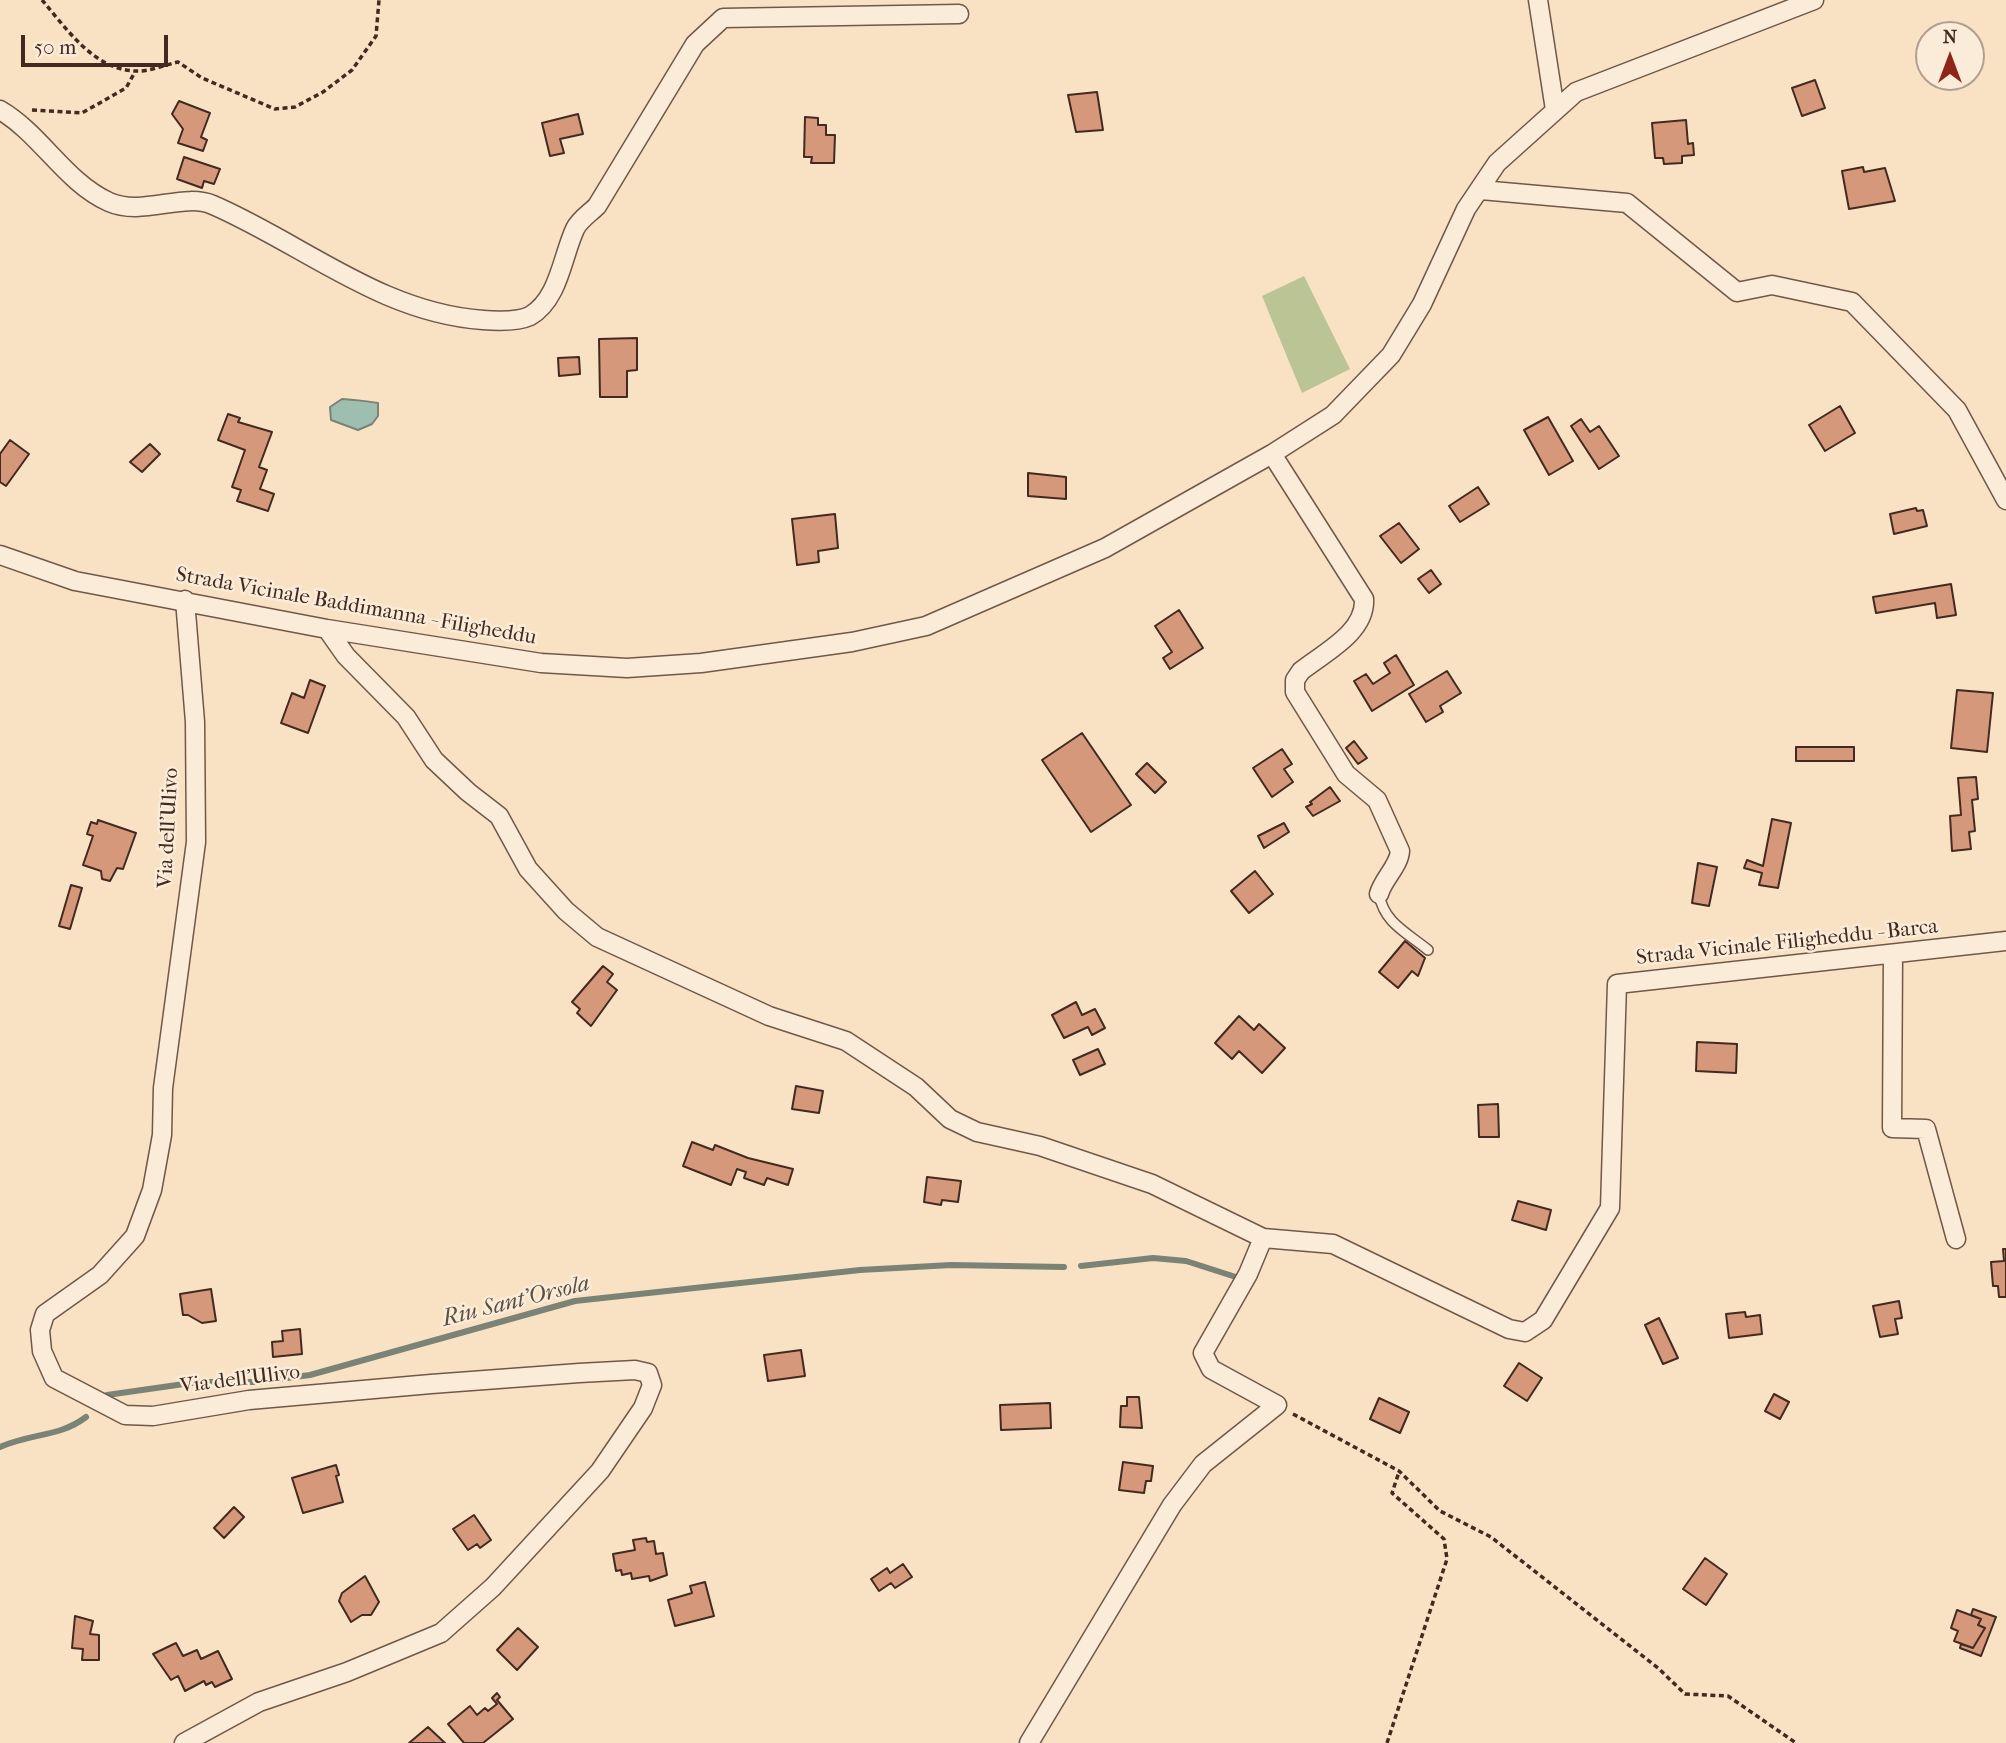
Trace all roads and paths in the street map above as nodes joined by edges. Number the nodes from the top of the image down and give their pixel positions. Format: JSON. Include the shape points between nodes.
{"nodes":[{"id":1,"x":42,"y":0,"type":"edge"},
{"id":2,"x":379,"y":0,"type":"edge"},
{"id":3,"x":1538,"y":0,"type":"edge"},
{"id":4,"x":1814,"y":0,"type":"edge"},
{"id":5,"x":959,"y":14,"type":"dead end"},
{"id":6,"x":135,"y":71,"type":"junction"},
{"id":7,"x":0,"y":110,"type":"edge"},
{"id":8,"x":28,"y":110,"type":"dead end"},
{"id":9,"x":1555,"y":110,"type":"junction"},
{"id":10,"x":1480,"y":190,"type":"junction"},
{"id":11,"x":1272,"y":454,"type":"junction"},
{"id":12,"x":2006,"y":500,"type":"edge"},
{"id":13,"x":0,"y":555,"type":"edge"},
{"id":14,"x":185,"y":600,"type":"junction"},
{"id":15,"x":327,"y":629,"type":"junction"},
{"id":16,"x":1379,"y":894,"type":"joint"},
{"id":17,"x":2006,"y":941,"type":"edge"},
{"id":18,"x":1428,"y":950,"type":"dead end"},
{"id":19,"x":1893,"y":955,"type":"junction"},
{"id":20,"x":1263,"y":1238,"type":"junction"},
{"id":21,"x":1956,"y":1239,"type":"dead end"},
{"id":22,"x":1277,"y":1405,"type":"junction"},
{"id":23,"x":1399,"y":1471,"type":"junction"},
{"id":24,"x":184,"y":1743,"type":"edge"},
{"id":25,"x":1029,"y":1743,"type":"edge"},
{"id":26,"x":1387,"y":1743,"type":"edge"},
{"id":27,"x":1796,"y":1743,"type":"edge"}],
"edges":[{"from":1,"to":6,"type":"path","via":[[80,46],[105,63]]},
{"from":2,"to":6,"type":"path","via":[[376,36],[352,70],[295,107],[275,109],[202,78],[178,62]]},
{"from":3,"to":9,"type":"street"},
{"from":4,"to":9,"type":"street","name":"Strada Vicinale Baddimanna - Filigheddu","via":[[1576,92]]},
{"from":5,"to":7,"type":"street","via":[[723,18],[695,44],[597,206],[576,226],[544,306],[527,317],[496,321],[448,317],[384,296],[205,202],[142,209],[110,202],[82,185]]},
{"from":6,"to":8,"type":"path","via":[[126,88],[82,113]]},
{"from":9,"to":10,"type":"street","name":"Strada Vicinale Baddimanna - Filigheddu","via":[[1497,163]]},
{"from":10,"to":11,"type":"street","name":"Strada Vicinale Baddimanna - Filigheddu","via":[[1391,355],[1333,415]]},
{"from":10,"to":12,"type":"street","via":[[1627,203],[1737,292],[1772,285],[1852,302],[1957,410]]},
{"from":11,"to":15,"type":"street","name":"Strada Vicinale Baddimanna - Filigheddu","via":[[1105,548],[926,626],[852,642],[628,668],[541,663]]},
{"from":11,"to":16,"type":"street","via":[[1364,599],[1365,613],[1355,629],[1301,671],[1295,692],[1346,774],[1377,800],[1400,851]]},
{"from":13,"to":14,"type":"street","name":"Strada Vicinale Baddimanna - Filigheddu","via":[[75,581]]},
{"from":14,"to":15,"type":"street","name":"Strada Vicinale Baddimanna - Filigheddu"},
{"from":14,"to":24,"type":"street","name":"Via dell'Ulivo","via":[[195,722],[196,842],[163,1088],[162,1135],[152,1190],[135,1236],[100,1275],[45,1314],[40,1330],[42,1350],[54,1378],[125,1415],[153,1416],[249,1400],[579,1373],[635,1370],[648,1373],[652,1385],[643,1408],[600,1471],[492,1587],[441,1633],[259,1702]]},
{"from":15,"to":20,"type":"street","name":"Strada Vicinale Filigheddu - Barca","via":[[346,656],[406,717],[434,760],[499,816],[528,869],[597,937],[769,1016],[846,1041],[888,1067],[959,1124],[1152,1184]]},
{"from":16,"to":18,"type":"lane","via":[[1391,923]]},
{"from":17,"to":19,"type":"street","name":"Strada Vicinale Filigheddu - Barca"},
{"from":19,"to":20,"type":"street","name":"Strada Vicinale Filigheddu - Barca","via":[[1617,984],[1610,1208],[1543,1321],[1534,1328],[1525,1332],[1509,1329],[1333,1244]]},
{"from":19,"to":21,"type":"street","via":[[1892,1128],[1926,1129]]},
{"from":20,"to":22,"type":"street","via":[[1203,1353],[1211,1369]]},
{"from":22,"to":23,"type":"path"},
{"from":22,"to":25,"type":"street","via":[[1203,1464],[1172,1505]]},
{"from":23,"to":26,"type":"path","via":[[1392,1493],[1444,1539],[1447,1559]]},
{"from":23,"to":27,"type":"path","via":[[1440,1511],[1491,1538],[1685,1694],[1728,1696]]}]}
